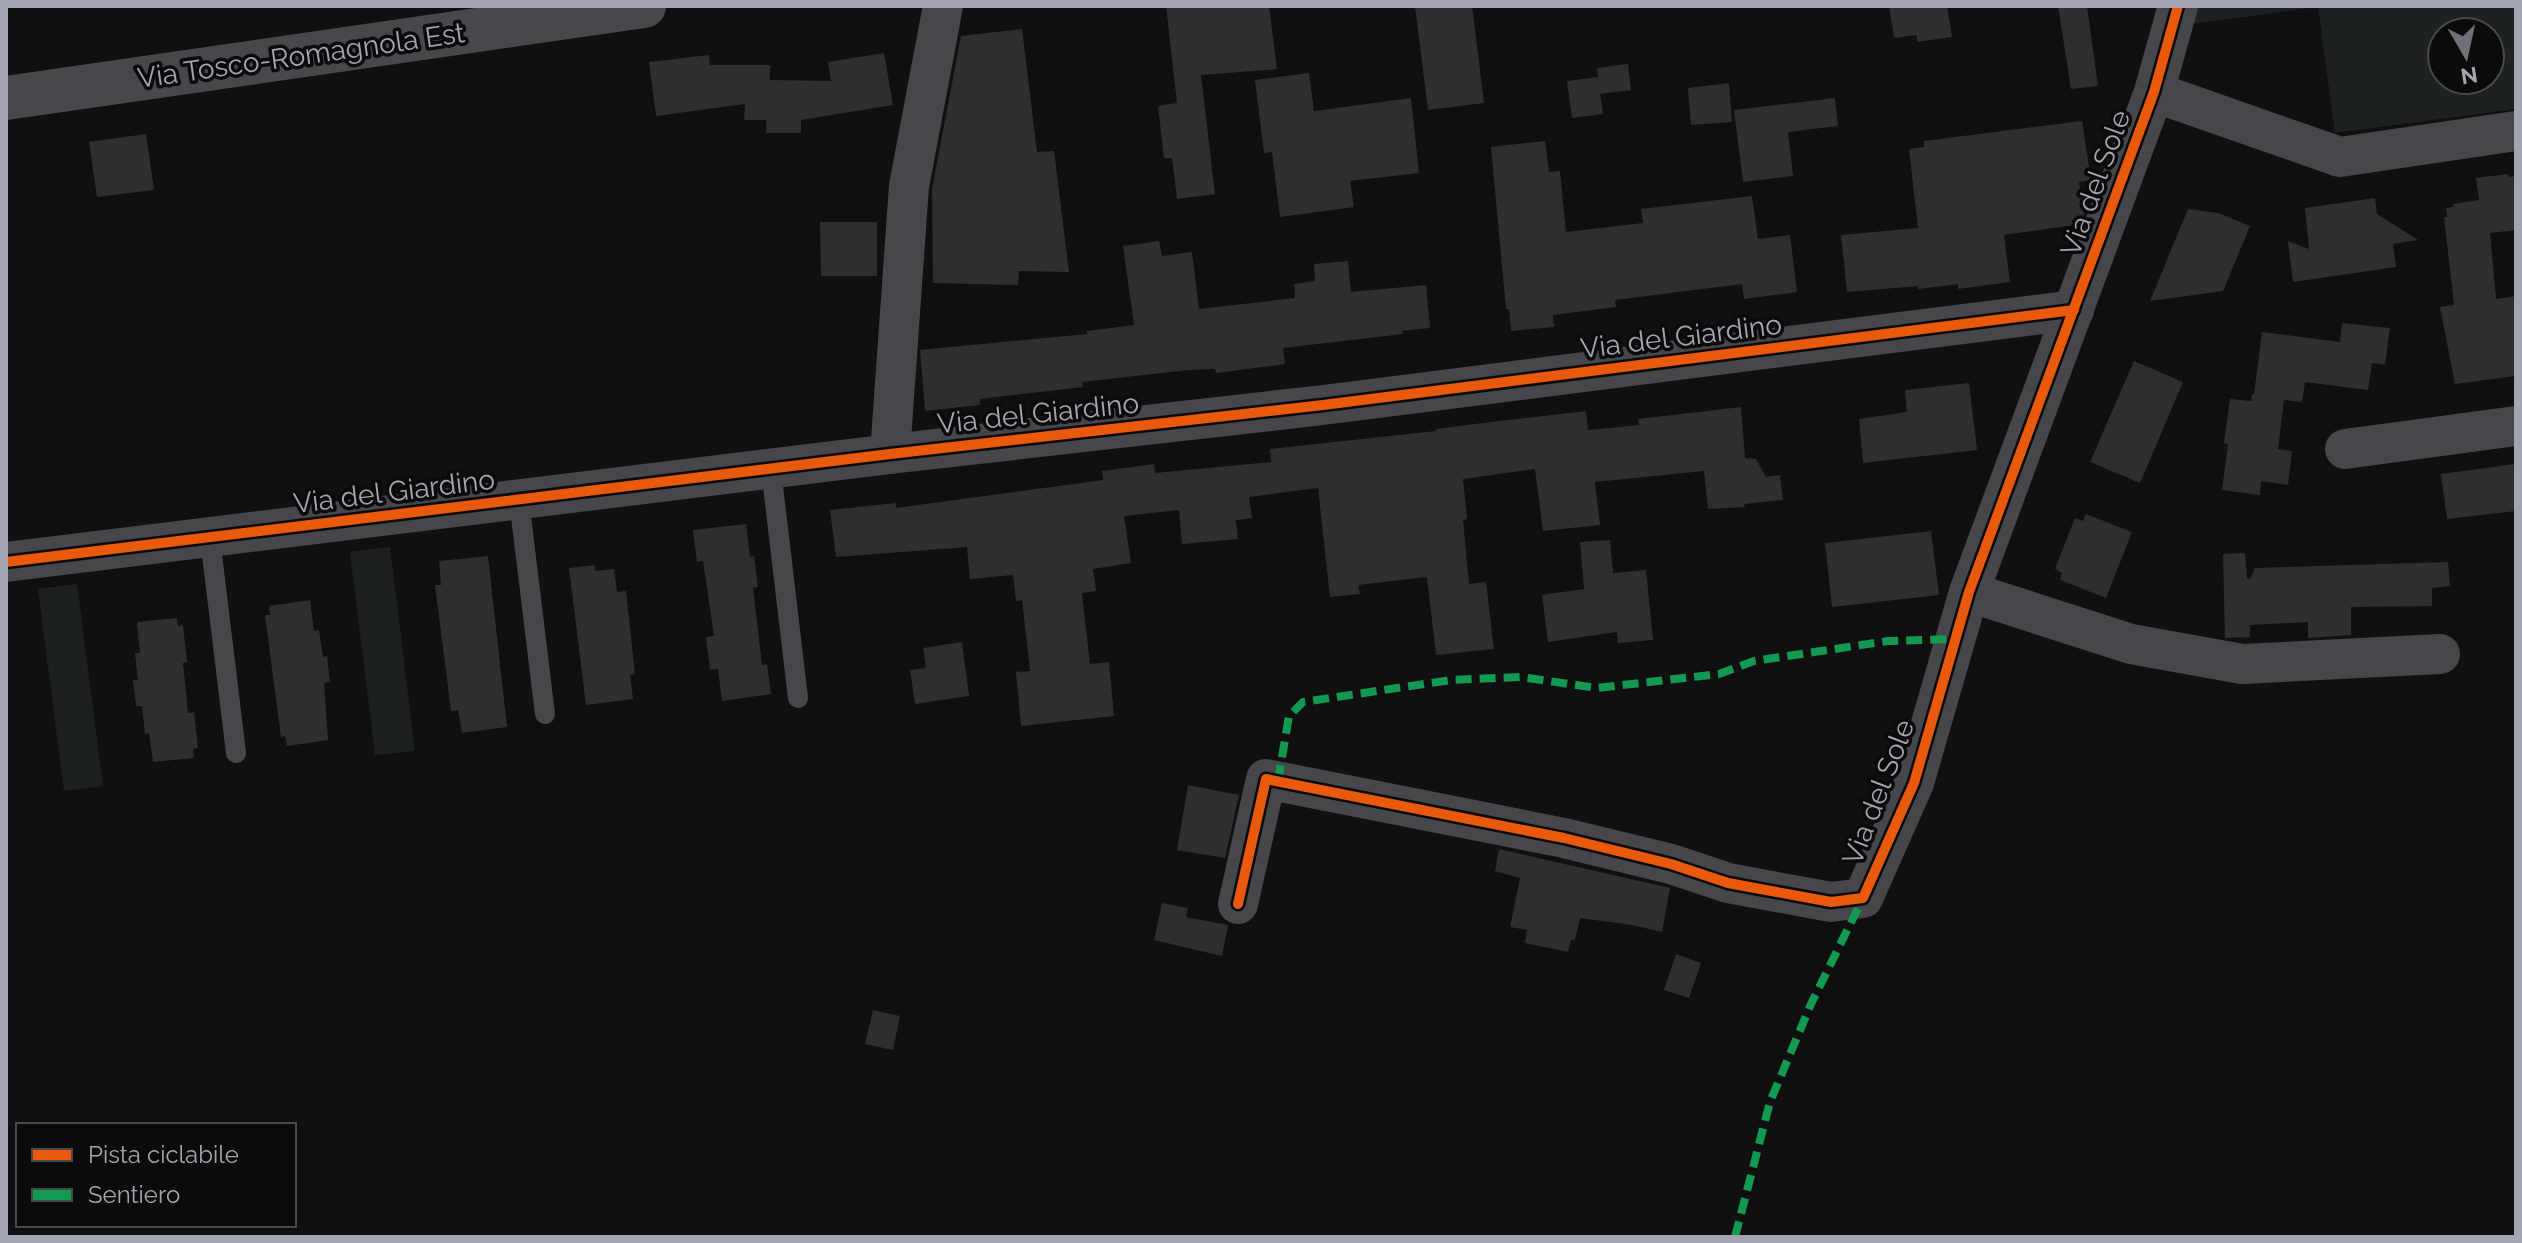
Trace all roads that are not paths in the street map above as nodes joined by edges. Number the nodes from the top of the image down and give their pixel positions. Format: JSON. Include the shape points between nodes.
{"nodes":[{"id":1,"x":644,"y":6,"type":"edge"},
{"id":2,"x":943,"y":6,"type":"edge"},
{"id":3,"x":2178,"y":6,"type":"edge"},
{"id":4,"x":2154,"y":92,"type":"junction"},
{"id":5,"x":6,"y":98,"type":"edge"},
{"id":6,"x":2516,"y":131,"type":"edge"},
{"id":7,"x":2074,"y":310,"type":"junction"},
{"id":8,"x":2516,"y":426,"type":"edge"},
{"id":9,"x":2345,"y":449,"type":"dead end"},
{"id":10,"x":890,"y":454,"type":"junction"},
{"id":11,"x":771,"y":469,"type":"junction"},
{"id":12,"x":519,"y":500,"type":"junction"},
{"id":13,"x":210,"y":538,"type":"junction"},
{"id":14,"x":6,"y":562,"type":"edge"},
{"id":15,"x":1969,"y":592,"type":"junction"},
{"id":16,"x":2440,"y":654,"type":"dead end"},
{"id":17,"x":798,"y":698,"type":"dead end"},
{"id":18,"x":545,"y":714,"type":"dead end"},
{"id":19,"x":236,"y":753,"type":"dead end"},
{"id":20,"x":1238,"y":904,"type":"dead end"}],
"edges":[{"from":1,"to":5,"type":"main road","name":"Via Tosco-Romagnola Est"},
{"from":2,"to":10,"type":"street","name":"Via del Giardino","via":[[909,186]]},
{"from":3,"to":4,"type":"street","name":"Via del Sole"},
{"from":4,"to":6,"type":"street","via":[[2340,157]]},
{"from":4,"to":7,"type":"street","name":"Via del Sole"},
{"from":7,"to":10,"type":"street","name":"Via del Giardino"},
{"from":7,"to":15,"type":"street","name":"Via del Sole"},
{"from":8,"to":9,"type":"street"},
{"from":10,"to":11,"type":"street","name":"Via del Giardino"},
{"from":11,"to":12,"type":"street","name":"Via del Giardino"},
{"from":11,"to":17,"type":"lane"},
{"from":12,"to":13,"type":"street","name":"Via del Giardino"},
{"from":12,"to":18,"type":"lane"},
{"from":13,"to":14,"type":"street","name":"Via del Giardino"},
{"from":13,"to":19,"type":"lane"},
{"from":15,"to":16,"type":"street","via":[[2131,644],[2242,664]]},
{"from":15,"to":20,"type":"street","name":"Via del Sole","via":[[1914,783],[1863,898],[1831,902],[1742,886],[1564,838],[1266,779]]}]}
